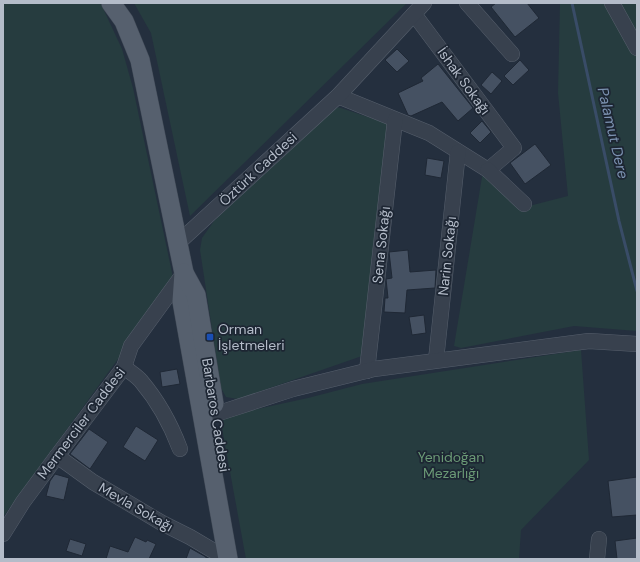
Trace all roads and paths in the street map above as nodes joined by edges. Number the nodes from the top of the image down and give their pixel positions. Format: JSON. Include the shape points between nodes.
{"nodes":[{"id":1,"x":112,"y":3,"type":"edge"},
{"id":2,"x":467,"y":3,"type":"edge"},
{"id":3,"x":612,"y":3,"type":"edge"},
{"id":4,"x":419,"y":8,"type":"edge"},
{"id":5,"x":637,"y":48,"type":"edge"},
{"id":6,"x":512,"y":54,"type":"dead end"},
{"id":7,"x":338,"y":96,"type":"junction"},
{"id":8,"x":396,"y":120,"type":"junction"},
{"id":9,"x":458,"y":152,"type":"junction"},
{"id":10,"x":488,"y":170,"type":"junction"},
{"id":11,"x":524,"y":204,"type":"dead end"},
{"id":12,"x":179,"y":242,"type":"junction"},
{"id":13,"x":184,"y":273,"type":"junction"},
{"id":14,"x":637,"y":344,"type":"edge"},
{"id":15,"x":436,"y":360,"type":"junction"},
{"id":16,"x":124,"y":368,"type":"junction"},
{"id":17,"x":367,"y":371,"type":"junction"},
{"id":18,"x":209,"y":414,"type":"junction"},
{"id":19,"x":180,"y":449,"type":"dead end"},
{"id":20,"x":57,"y":456,"type":"junction"},
{"id":21,"x":3,"y":534,"type":"edge"},
{"id":22,"x":599,"y":539,"type":"dead end"},
{"id":23,"x":224,"y":550,"type":"edge"},
{"id":24,"x":240,"y":559,"type":"edge"},
{"id":25,"x":597,"y":559,"type":"edge"}],
"edges":[{"from":1,"to":12,"type":"main road","name":"Barbaros Caddesi","via":[[124,21],[140,60]]},
{"from":2,"to":6,"type":"street"},
{"from":3,"to":5,"type":"street"},
{"from":4,"to":7,"type":"street","name":"Öztürk Caddesi"},
{"from":4,"to":10,"type":"street","name":"İshak Sokağı","via":[[514,148]]},
{"from":7,"to":8,"type":"street"},
{"from":7,"to":12,"type":"street","name":"Öztürk Caddesi"},
{"from":8,"to":9,"type":"street","via":[[429,133]]},
{"from":8,"to":17,"type":"street","name":"Sena Sokağı"},
{"from":9,"to":10,"type":"street"},
{"from":9,"to":15,"type":"street","name":"Narin Sokağı"},
{"from":10,"to":11,"type":"street"},
{"from":12,"to":13,"type":"main road","name":"Barbaros Caddesi"},
{"from":13,"to":16,"type":"street","name":"Mermerciler Caddesi","via":[[131,346]]},
{"from":13,"to":18,"type":"main road","name":"Barbaros Caddesi","via":[[196,295]]},
{"from":14,"to":15,"type":"street","via":[[589,341]]},
{"from":15,"to":17,"type":"street"},
{"from":16,"to":19,"type":"street","via":[[140,380],[158,404]]},
{"from":16,"to":20,"type":"street","name":"Mermerciler Caddesi"},
{"from":17,"to":18,"type":"street"},
{"from":18,"to":23,"type":"main road","name":"Barbaros Caddesi"},
{"from":20,"to":21,"type":"street","name":"Mermerciler Caddesi"},
{"from":20,"to":23,"type":"street","name":"Mevla Sokağı","via":[[93,482],[162,523]]},
{"from":22,"to":25,"type":"street"},
{"from":23,"to":24,"type":"main road","name":"Barbaros Caddesi"}]}
